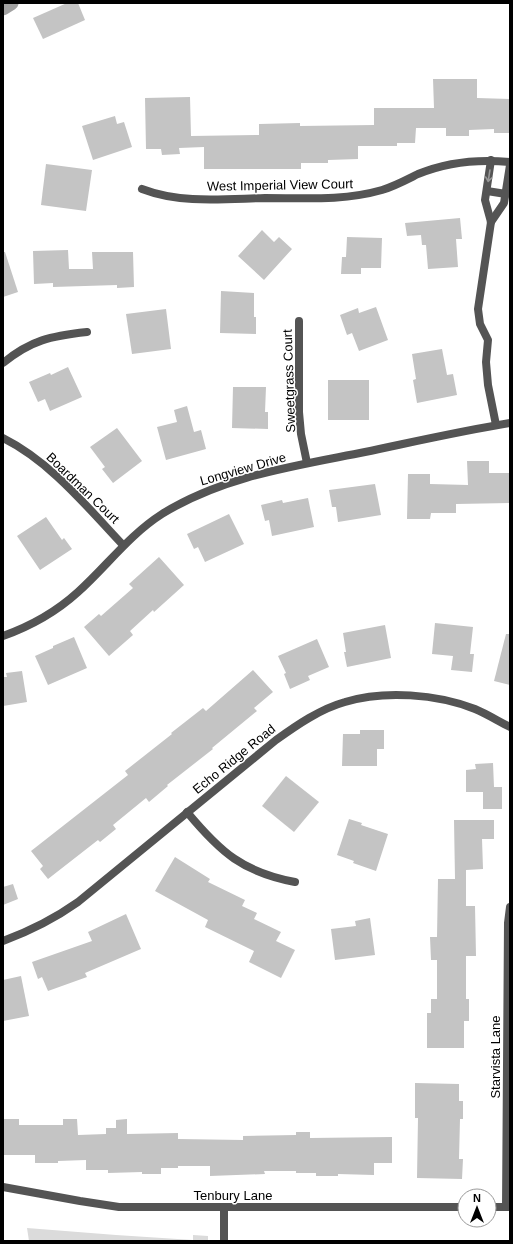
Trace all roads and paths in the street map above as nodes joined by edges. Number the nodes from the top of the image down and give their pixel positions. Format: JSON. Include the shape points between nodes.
{"nodes":[{"id":1,"x":491,"y":160,"type":"junction"},
{"id":2,"x":510,"y":164,"type":"edge"},
{"id":3,"x":142,"y":189,"type":"dead end"},
{"id":4,"x":487,"y":191,"type":"junction"},
{"id":5,"x":506,"y":194,"type":"junction"},
{"id":6,"x":491,"y":222,"type":"junction"},
{"id":7,"x":299,"y":321,"type":"dead end"},
{"id":8,"x":87,"y":332,"type":"dead end"},
{"id":9,"x":3,"y":363,"type":"edge"},
{"id":10,"x":510,"y":423,"type":"edge"},
{"id":11,"x":496,"y":425,"type":"junction"},
{"id":12,"x":3,"y":438,"type":"edge"},
{"id":13,"x":307,"y":463,"type":"junction"},
{"id":14,"x":123,"y":545,"type":"junction"},
{"id":15,"x":3,"y":636,"type":"edge"},
{"id":16,"x":510,"y":727,"type":"edge"},
{"id":17,"x":187,"y":812,"type":"junction"},
{"id":18,"x":295,"y":882,"type":"dead end"},
{"id":19,"x":510,"y":907,"type":"edge"},
{"id":20,"x":3,"y":941,"type":"edge"},
{"id":21,"x":509,"y":960,"type":"edge"},
{"id":22,"x":3,"y":1187,"type":"edge"},
{"id":23,"x":224,"y":1207,"type":"junction"},
{"id":24,"x":457,"y":1207,"type":"edge"},
{"id":25,"x":497,"y":1207,"type":"edge"},
{"id":26,"x":508,"y":1207,"type":"edge"},
{"id":27,"x":224,"y":1241,"type":"edge"}],
"edges":[{"from":1,"to":2,"type":"street","name":"West Imperial View Court"},
{"from":1,"to":3,"type":"street","name":"West Imperial View Court","via":[[436,168],[382,190],[342,198],[185,199]]},
{"from":1,"to":4,"type":"street","one_way":true},
{"from":2,"to":5,"type":"street"},
{"from":4,"to":5,"type":"street"},
{"from":4,"to":6,"type":"street","via":[[486,200]]},
{"from":5,"to":6,"type":"street","via":[[504,203]]},
{"from":6,"to":11,"type":"street","via":[[478,309],[480,324],[488,340],[488,385]]},
{"from":7,"to":13,"type":"street","name":"Sweetgrass Court","via":[[299,412]]},
{"from":8,"to":9,"type":"street","via":[[49,338],[32,344]]},
{"from":10,"to":11,"type":"street","name":"Longview Drive"},
{"from":11,"to":13,"type":"street","name":"Longview Drive"},
{"from":12,"to":14,"type":"street","name":"Boardman Court","via":[[51,471]]},
{"from":13,"to":14,"type":"street","name":"Longview Drive","via":[[231,482],[198,494],[160,516]]},
{"from":14,"to":15,"type":"street","name":"Longview Drive","via":[[62,605],[42,619]]},
{"from":16,"to":17,"type":"street","name":"Echo Ridge Road","via":[[476,709],[438,699],[390,696],[345,702],[297,724]]},
{"from":17,"to":18,"type":"street","via":[[213,843],[236,861],[262,874]]},
{"from":17,"to":20,"type":"street","name":"Echo Ridge Road","via":[[60,915]]},
{"from":19,"to":21,"type":"street","name":"Starvista Lane"},
{"from":21,"to":26,"type":"street","name":"Starvista Lane"},
{"from":22,"to":23,"type":"street","name":"Tenbury Lane","via":[[119,1207]]},
{"from":23,"to":24,"type":"street","name":"Tenbury Lane"},
{"from":23,"to":27,"type":"street"},
{"from":25,"to":26,"type":"street"}]}
